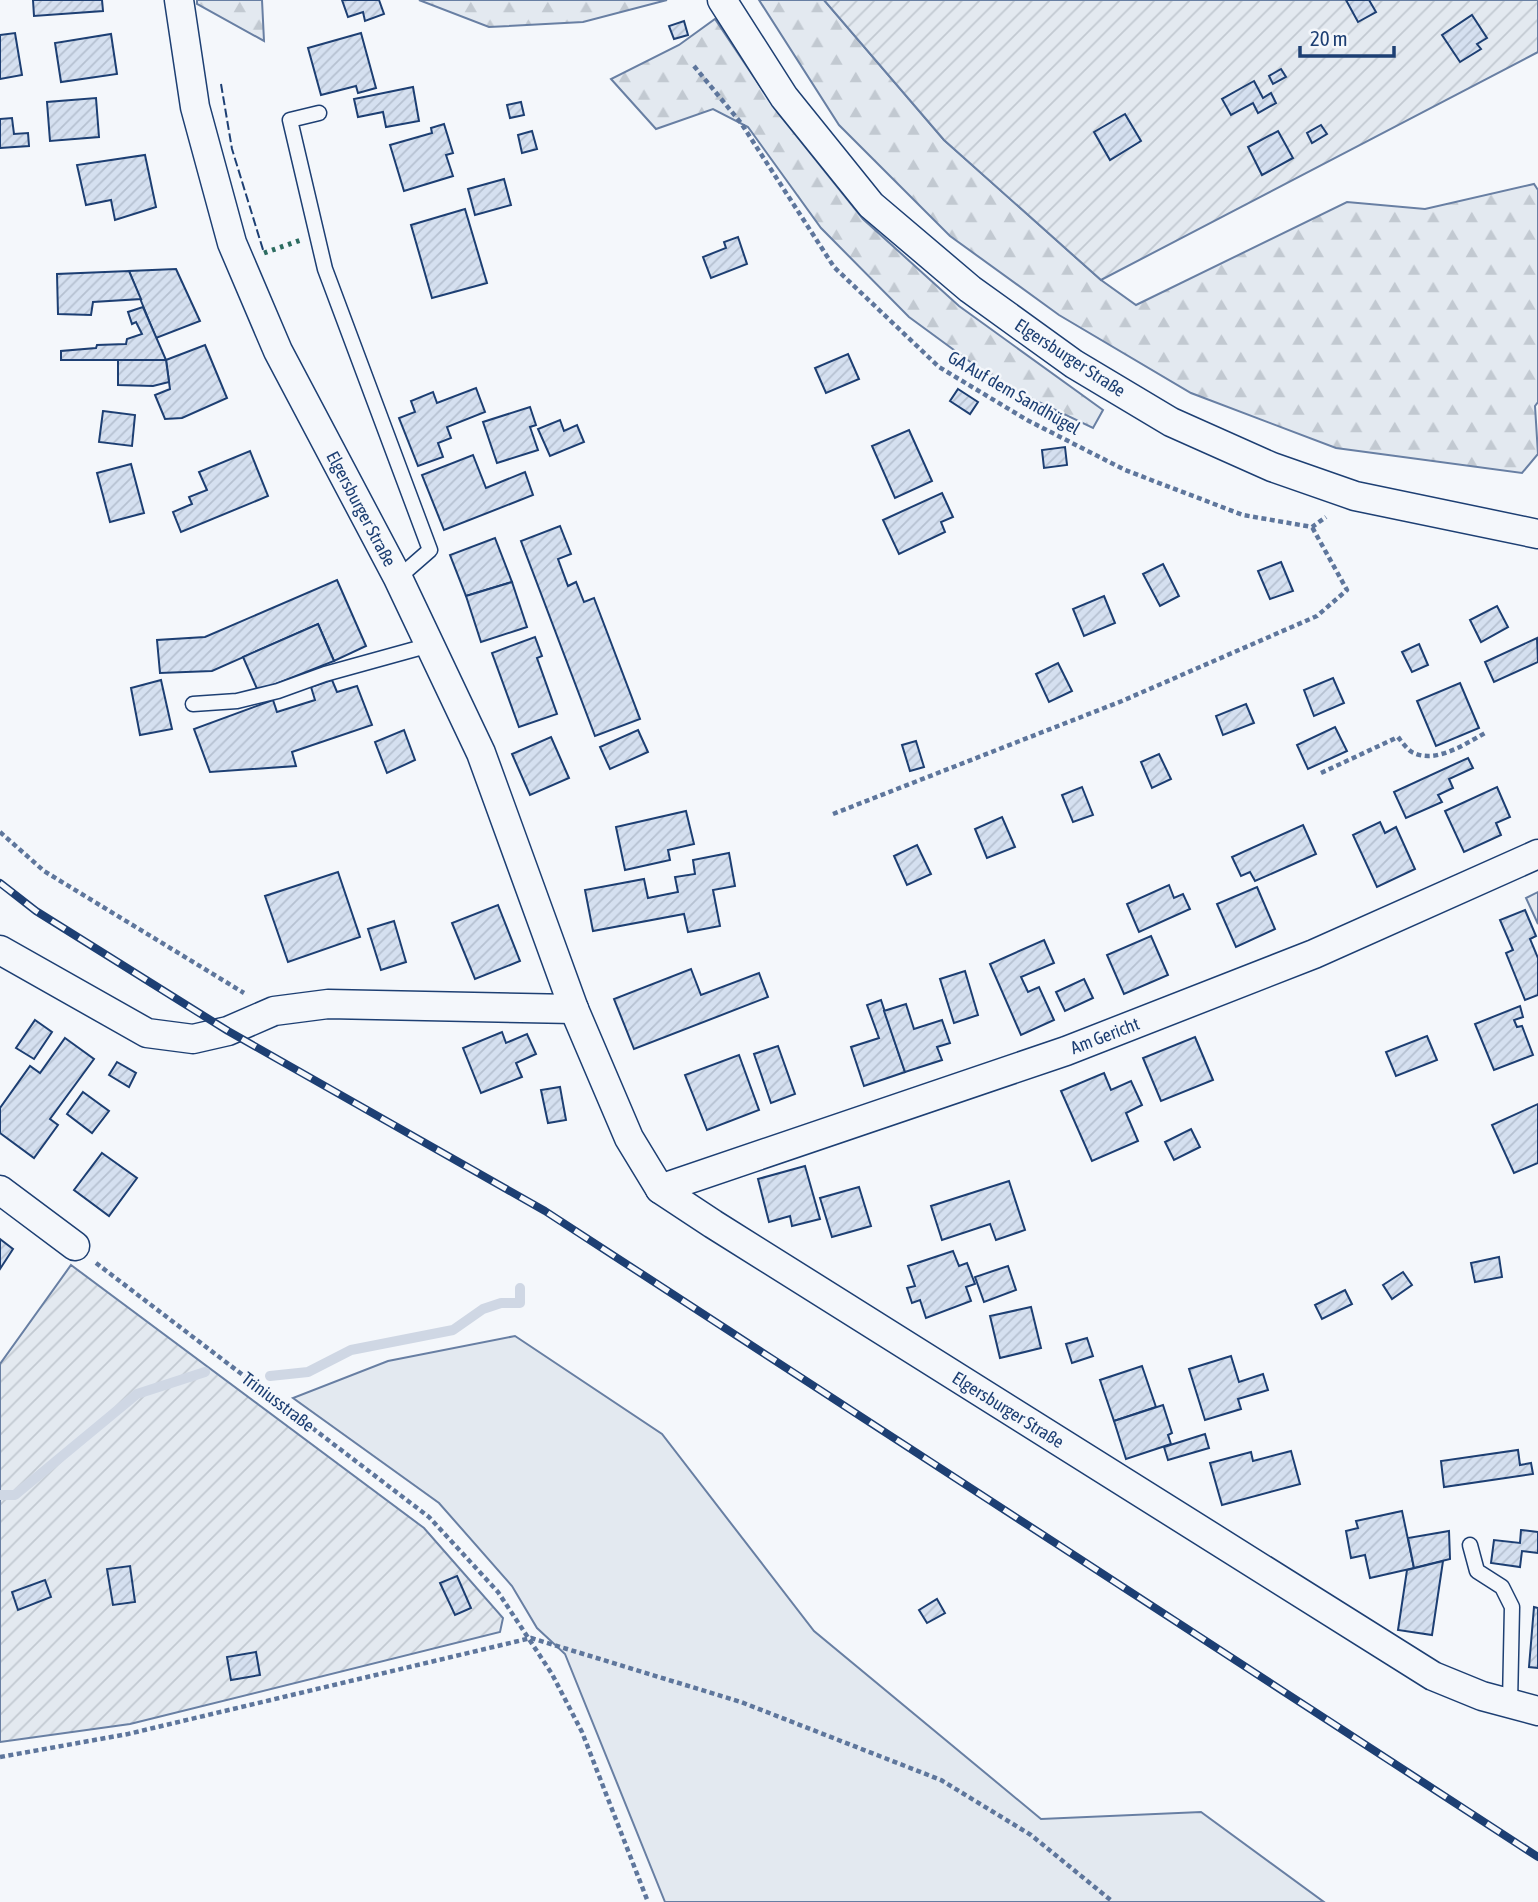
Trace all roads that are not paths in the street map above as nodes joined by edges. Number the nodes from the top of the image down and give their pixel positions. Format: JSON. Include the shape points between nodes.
{"nodes":[{"id":1,"x":179,"y":0,"type":"edge"},
{"id":2,"x":722,"y":0,"type":"edge"},
{"id":3,"x":319,"y":113,"type":"dead end"},
{"id":4,"x":1538,"y":534,"type":"edge"},
{"id":5,"x":398,"y":578,"type":"junction"},
{"id":6,"x":430,"y":645,"type":"junction"},
{"id":7,"x":193,"y":704,"type":"dead end"},
{"id":8,"x":1538,"y":854,"type":"edge"},
{"id":9,"x":0,"y":950,"type":"edge"},
{"id":10,"x":574,"y":1009,"type":"junction"},
{"id":11,"x":660,"y":1189,"type":"junction"},
{"id":12,"x":0,"y":1190,"type":"edge"},
{"id":13,"x":75,"y":1247,"type":"road end"},
{"id":14,"x":1470,"y":1545,"type":"dead end"},
{"id":15,"x":1510,"y":1703,"type":"junction"},
{"id":16,"x":1538,"y":1711,"type":"edge"}],
"edges":[{"from":1,"to":5,"type":"street","name":"Elgersburger Straße","via":[[195,107],[232,243],[278,351]]},
{"from":2,"to":4,"type":"street","name":"Elgersburger Straße","via":[[784,97],[871,205],[970,289],[1074,365],[1171,422],[1272,467],[1355,496]]},
{"from":3,"to":5,"type":"lane","via":[[290,120],[325,268],[430,550]]},
{"from":5,"to":6,"type":"street","name":"Elgersburger Straße"},
{"from":6,"to":7,"type":"lane","via":[[278,691],[237,701]]},
{"from":6,"to":10,"type":"street","name":"Elgersburger Straße","via":[[481,753]]},
{"from":8,"to":11,"type":"street","name":"Am Gericht","via":[[1314,954],[1104,1036]]},
{"from":9,"to":10,"type":"street","via":[[147,1033],[193,1039],[228,1031],[274,1011],[328,1004]]},
{"from":10,"to":11,"type":"street","name":"Elgersburger Straße","via":[[629,1138]]},
{"from":11,"to":15,"type":"street","name":"Elgersburger Straße","via":[[1433,1676]]},
{"from":12,"to":13,"type":"street"},
{"from":14,"to":15,"type":"lane","via":[[1477,1571],[1502,1587],[1512,1607]]},
{"from":15,"to":16,"type":"street","name":"Elgersburger Straße"}]}
